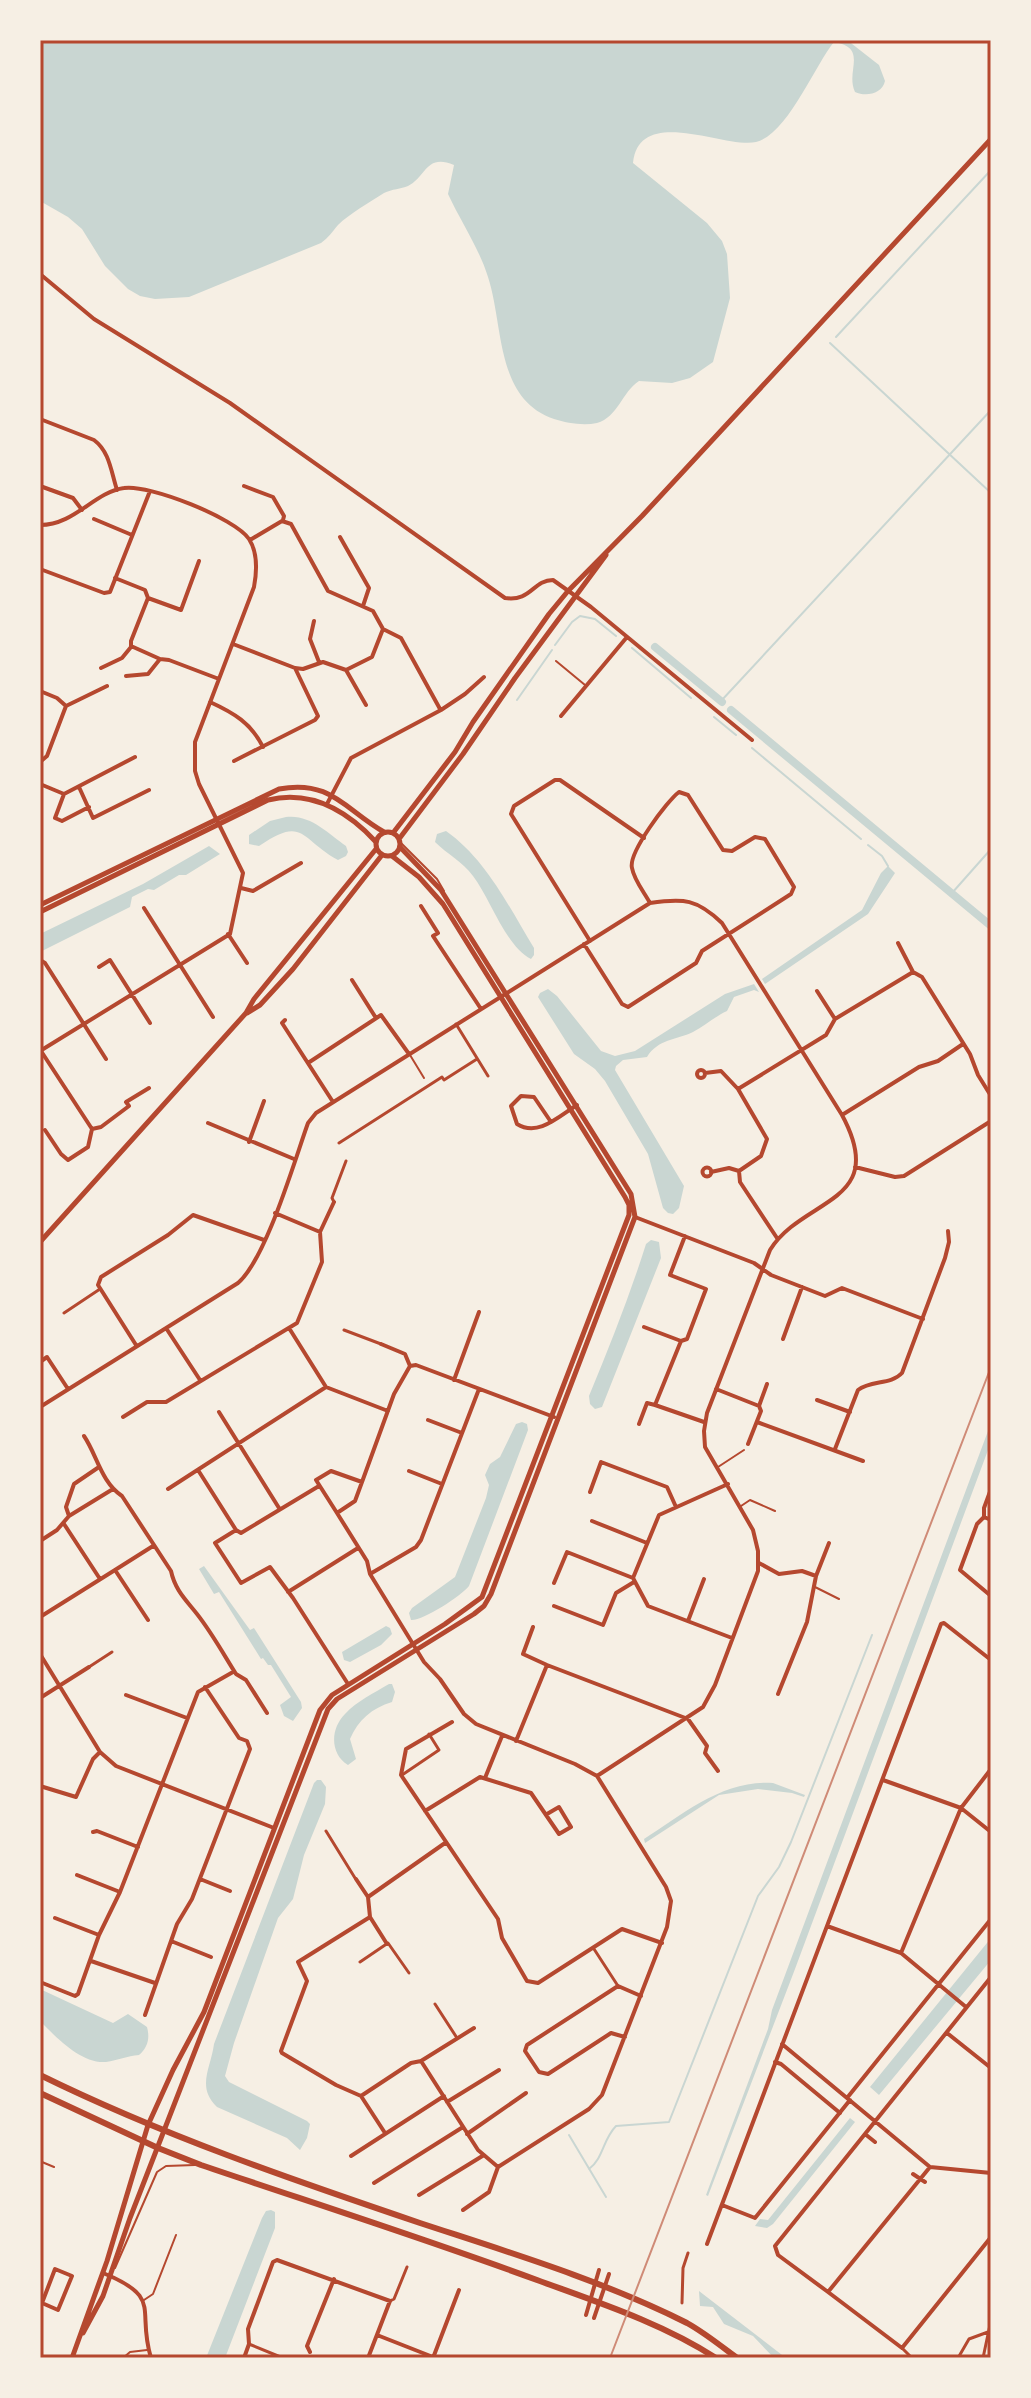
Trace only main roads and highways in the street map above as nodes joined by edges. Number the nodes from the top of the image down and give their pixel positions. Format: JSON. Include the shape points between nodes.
{"nodes":[{"id":1,"x":40,"y":2075,"type":"edge"},
{"id":2,"x":40,"y":2093,"type":"edge"},
{"id":3,"x":716,"y":2358,"type":"edge"},
{"id":4,"x":737,"y":2358,"type":"edge"}],
"edges":[{"from":1,"to":4,"type":"main road","via":[[245,2163],[604,2288],[687,2323]]},
{"from":2,"to":3,"type":"main road","via":[[201,2165],[599,2303]]}]}
